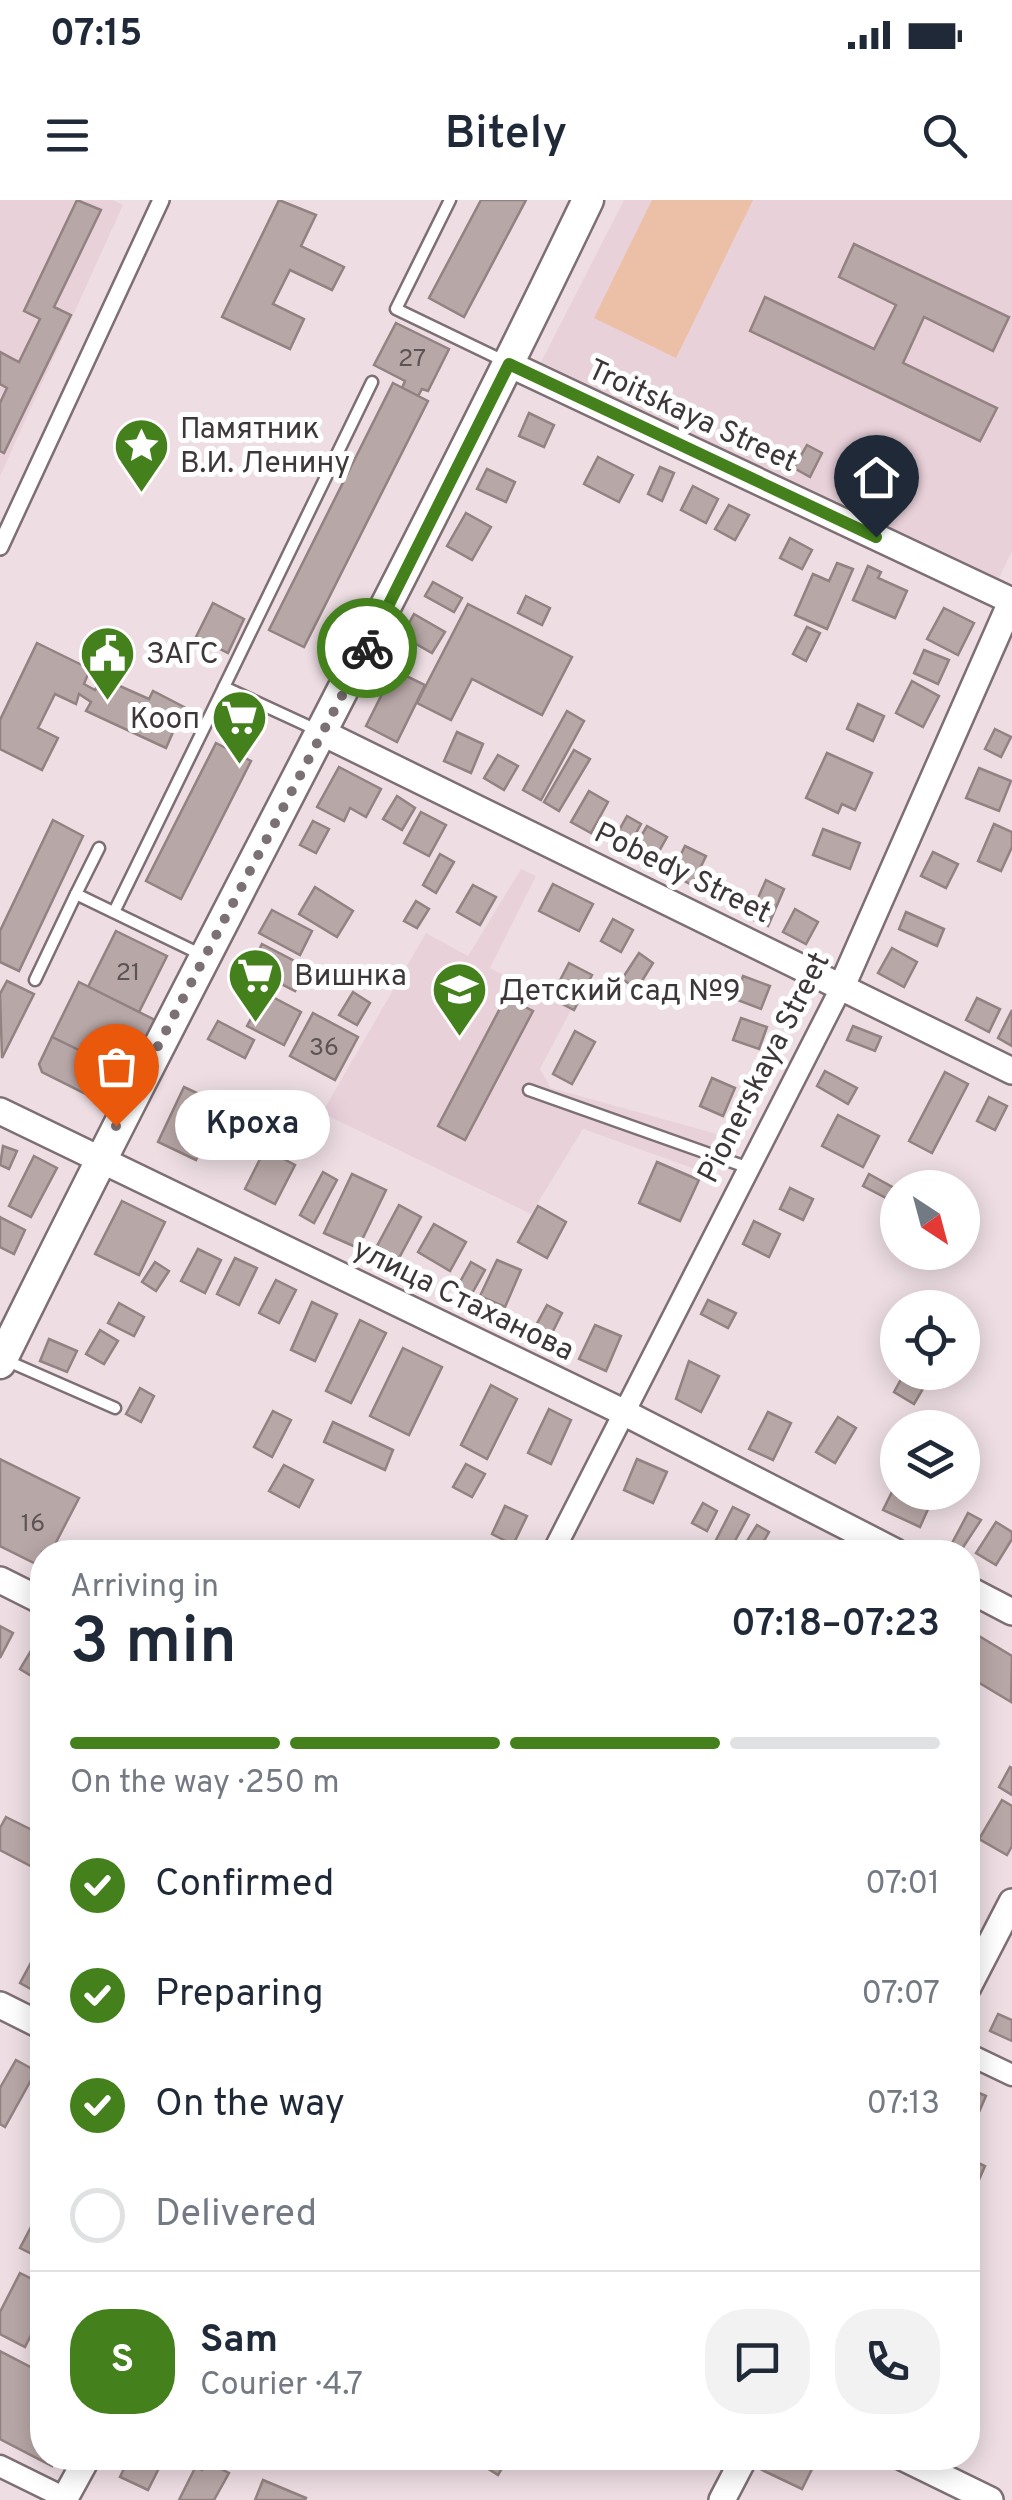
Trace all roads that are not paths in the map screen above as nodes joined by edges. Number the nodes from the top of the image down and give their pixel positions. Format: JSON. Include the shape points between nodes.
{"nodes":[{"id":1,"x":161,"y":200,"type":"edge"},
{"id":2,"x":450,"y":200,"type":"edge"},
{"id":3,"x":588,"y":200,"type":"edge"},
{"id":4,"x":509,"y":364,"type":"junction"},
{"id":5,"x":372,"y":382,"type":"dead end"},
{"id":6,"x":0,"y":547,"type":"edge"},
{"id":7,"x":1012,"y":601,"type":"edge"},
{"id":8,"x":224,"y":687,"type":"junction"},
{"id":9,"x":323,"y":733,"type":"junction"},
{"id":10,"x":99,"y":848,"type":"dead end"},
{"id":11,"x":76,"y":894,"type":"junction"},
{"id":12,"x":114,"y":912,"type":"junction"},
{"id":13,"x":206,"y":957,"type":"junction"},
{"id":14,"x":34,"y":980,"type":"dead end"},
{"id":15,"x":842,"y":986,"type":"junction"},
{"id":16,"x":1012,"y":1072,"type":"edge"},
{"id":17,"x":529,"y":1090,"type":"dead end"},
{"id":18,"x":0,"y":1111,"type":"edge"},
{"id":19,"x":99,"y":1160,"type":"junction"},
{"id":20,"x":749,"y":1168,"type":"junction"},
{"id":21,"x":1,"y":1361,"type":"edge"},
{"id":22,"x":115,"y":1408,"type":"dead end"},
{"id":23,"x":624,"y":1412,"type":"junction"},
{"id":24,"x":559,"y":1540,"type":"edge"},
{"id":25,"x":873,"y":1540,"type":"edge"},
{"id":26,"x":0,"y":1580,"type":"edge"},
{"id":27,"x":30,"y":1595,"type":"edge"},
{"id":28,"x":980,"y":1595,"type":"edge"},
{"id":29,"x":1012,"y":1612,"type":"edge"},
{"id":30,"x":1012,"y":1902,"type":"edge"},
{"id":31,"x":980,"y":1963,"type":"edge"},
{"id":32,"x":0,"y":2005,"type":"edge"},
{"id":33,"x":30,"y":2020,"type":"edge"},
{"id":34,"x":980,"y":2060,"type":"edge"},
{"id":35,"x":1012,"y":2075,"type":"edge"},
{"id":36,"x":0,"y":2466,"type":"edge"},
{"id":37,"x":81,"y":2470,"type":"edge"},
{"id":38,"x":738,"y":2470,"type":"edge"},
{"id":39,"x":929,"y":2470,"type":"edge"},
{"id":40,"x":66,"y":2499,"type":"edge"},
{"id":41,"x":722,"y":2500,"type":"edge"},
{"id":42,"x":990,"y":2500,"type":"edge"}],
"edges":[{"from":1,"to":6,"type":"street"},
{"from":2,"to":4,"type":"lane","via":[[396,309]]},
{"from":3,"to":4,"type":"main road"},
{"from":4,"to":7,"type":"street","name":"Troitskaya Street"},
{"from":4,"to":9,"type":"main road"},
{"from":5,"to":8,"type":"lane"},
{"from":7,"to":15,"type":"street","name":"Pionerskaya Street"},
{"from":8,"to":9,"type":"lane"},
{"from":8,"to":12,"type":"lane"},
{"from":9,"to":13,"type":"main road"},
{"from":9,"to":15,"type":"street","name":"Pobedy Street"},
{"from":10,"to":11,"type":"lane"},
{"from":11,"to":12,"type":"lane"},
{"from":11,"to":14,"type":"lane"},
{"from":12,"to":13,"type":"lane"},
{"from":13,"to":19,"type":"main road"},
{"from":15,"to":16,"type":"street","name":"Pobedy Street"},
{"from":15,"to":20,"type":"street","name":"Pionerskaya Street"},
{"from":17,"to":20,"type":"lane"},
{"from":18,"to":19,"type":"street","name":"улица Стаханова"},
{"from":19,"to":21,"type":"main road"},
{"from":19,"to":23,"type":"street","name":"улица Стаханова"},
{"from":20,"to":23,"type":"street","name":"Pionerskaya Street"},
{"from":21,"to":22,"type":"lane"},
{"from":23,"to":24,"type":"street","name":"Pionerskaya Street"},
{"from":23,"to":25,"type":"street","name":"улица Стаханова"},
{"from":26,"to":27,"type":"street"},
{"from":28,"to":29,"type":"street"},
{"from":30,"to":31,"type":"street"},
{"from":32,"to":33,"type":"street"},
{"from":34,"to":35,"type":"street"},
{"from":36,"to":40,"type":"street"},
{"from":37,"to":40,"type":"street"},
{"from":38,"to":41,"type":"street"},
{"from":39,"to":42,"type":"street"}]}
